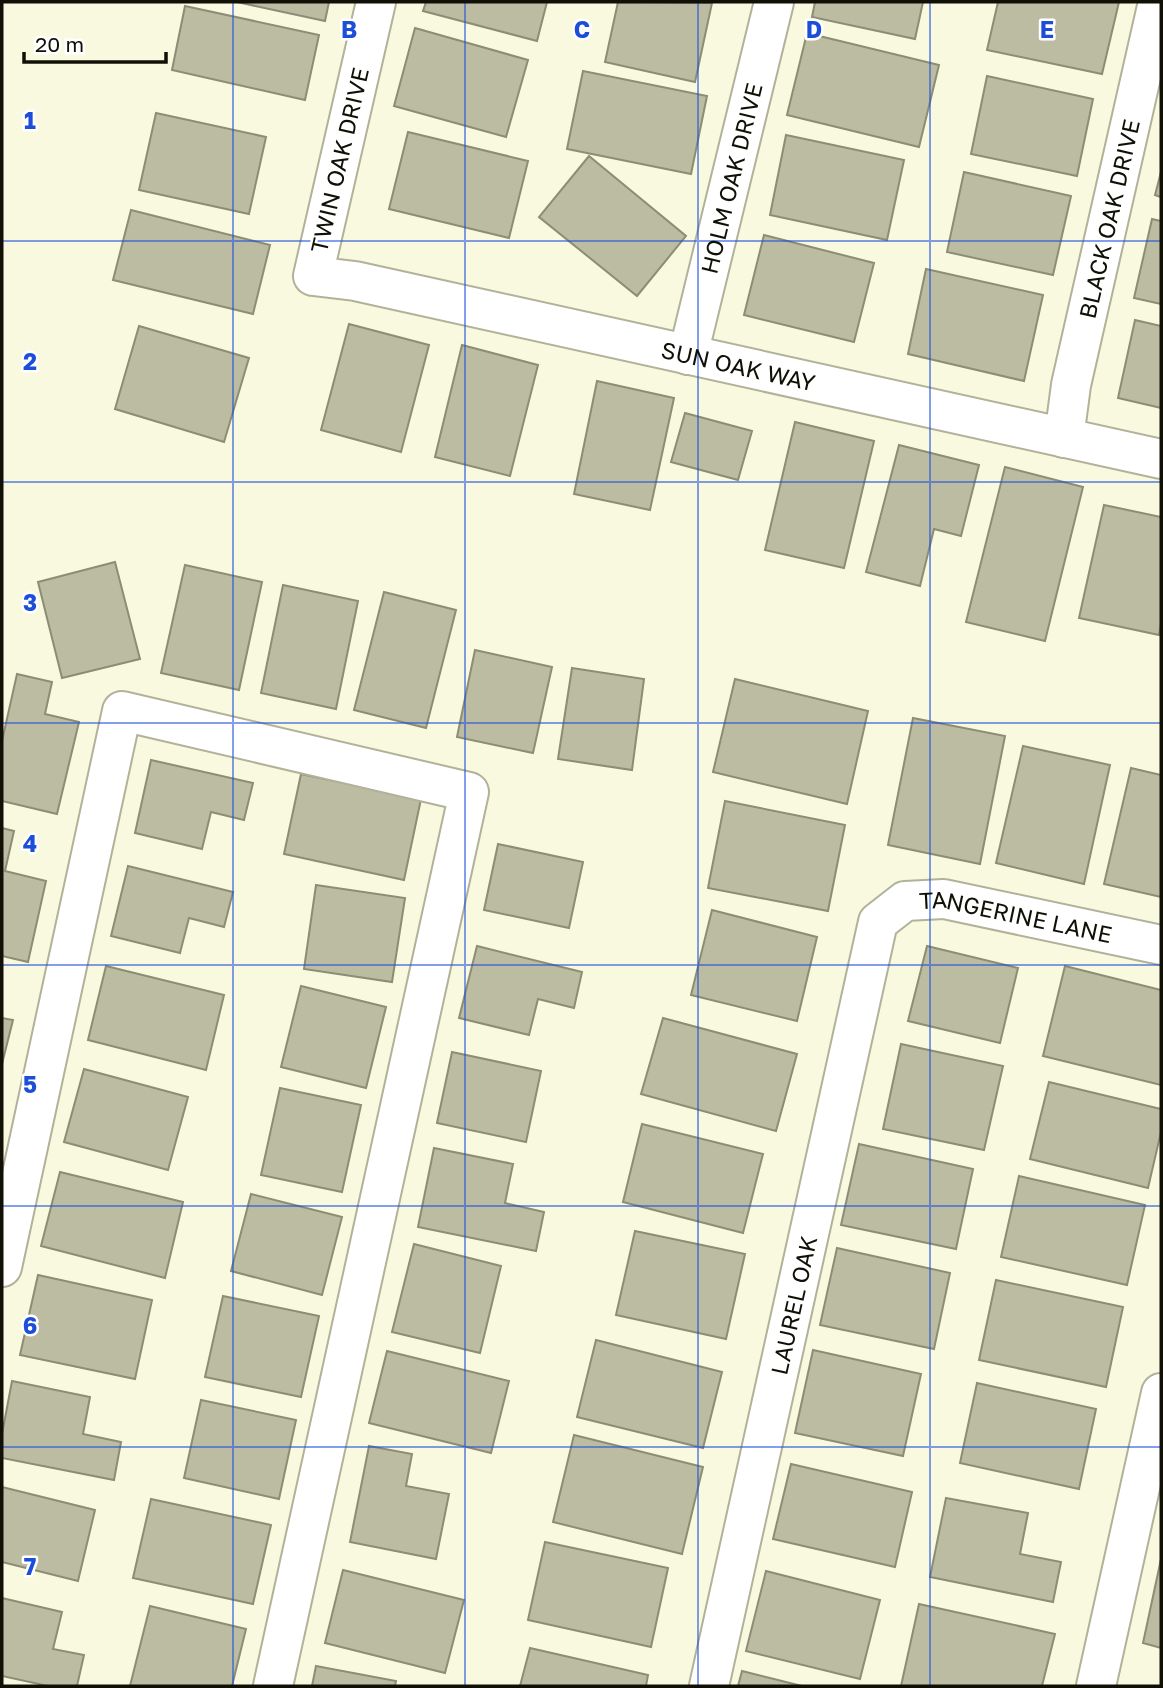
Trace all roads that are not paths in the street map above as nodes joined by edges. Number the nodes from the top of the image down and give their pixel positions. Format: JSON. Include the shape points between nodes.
{"nodes":[{"id":1,"x":376,"y":2,"type":"edge"},
{"id":2,"x":774,"y":2,"type":"edge"},
{"id":3,"x":1158,"y":2,"type":"edge"},
{"id":4,"x":313,"y":276,"type":"joint"},
{"id":5,"x":688,"y":355,"type":"junction"},
{"id":6,"x":1064,"y":438,"type":"junction"},
{"id":7,"x":1161,"y":459,"type":"edge"},
{"id":8,"x":878,"y":922,"type":"joint"},
{"id":9,"x":1161,"y":945,"type":"edge"},
{"id":10,"x":2,"y":1267,"type":"edge"},
{"id":11,"x":1161,"y":1393,"type":"edge"},
{"id":12,"x":1102,"y":1685,"type":"edge"},
{"id":13,"x":273,"y":1686,"type":"edge"},
{"id":14,"x":709,"y":1686,"type":"edge"}],
"edges":[{"from":1,"to":4,"type":"street","name":"TWIN OAK DRIVE"},
{"from":2,"to":5,"type":"street","name":"HOLM OAK DRIVE"},
{"from":3,"to":6,"type":"street","name":"BLACK OAK DRIVE","via":[[1071,385]]},
{"from":4,"to":5,"type":"street","name":"SUN OAK WAY","via":[[355,281]]},
{"from":5,"to":6,"type":"street","name":"SUN OAK WAY"},
{"from":6,"to":7,"type":"street","name":"SUN OAK WAY"},
{"from":8,"to":9,"type":"street","name":"TANGERINE LANE","via":[[905,901],[944,899]]},
{"from":8,"to":14,"type":"street","name":"LAUREL OAK"},
{"from":10,"to":13,"type":"street","via":[[122,711],[469,792]]},
{"from":11,"to":12,"type":"street"}]}
